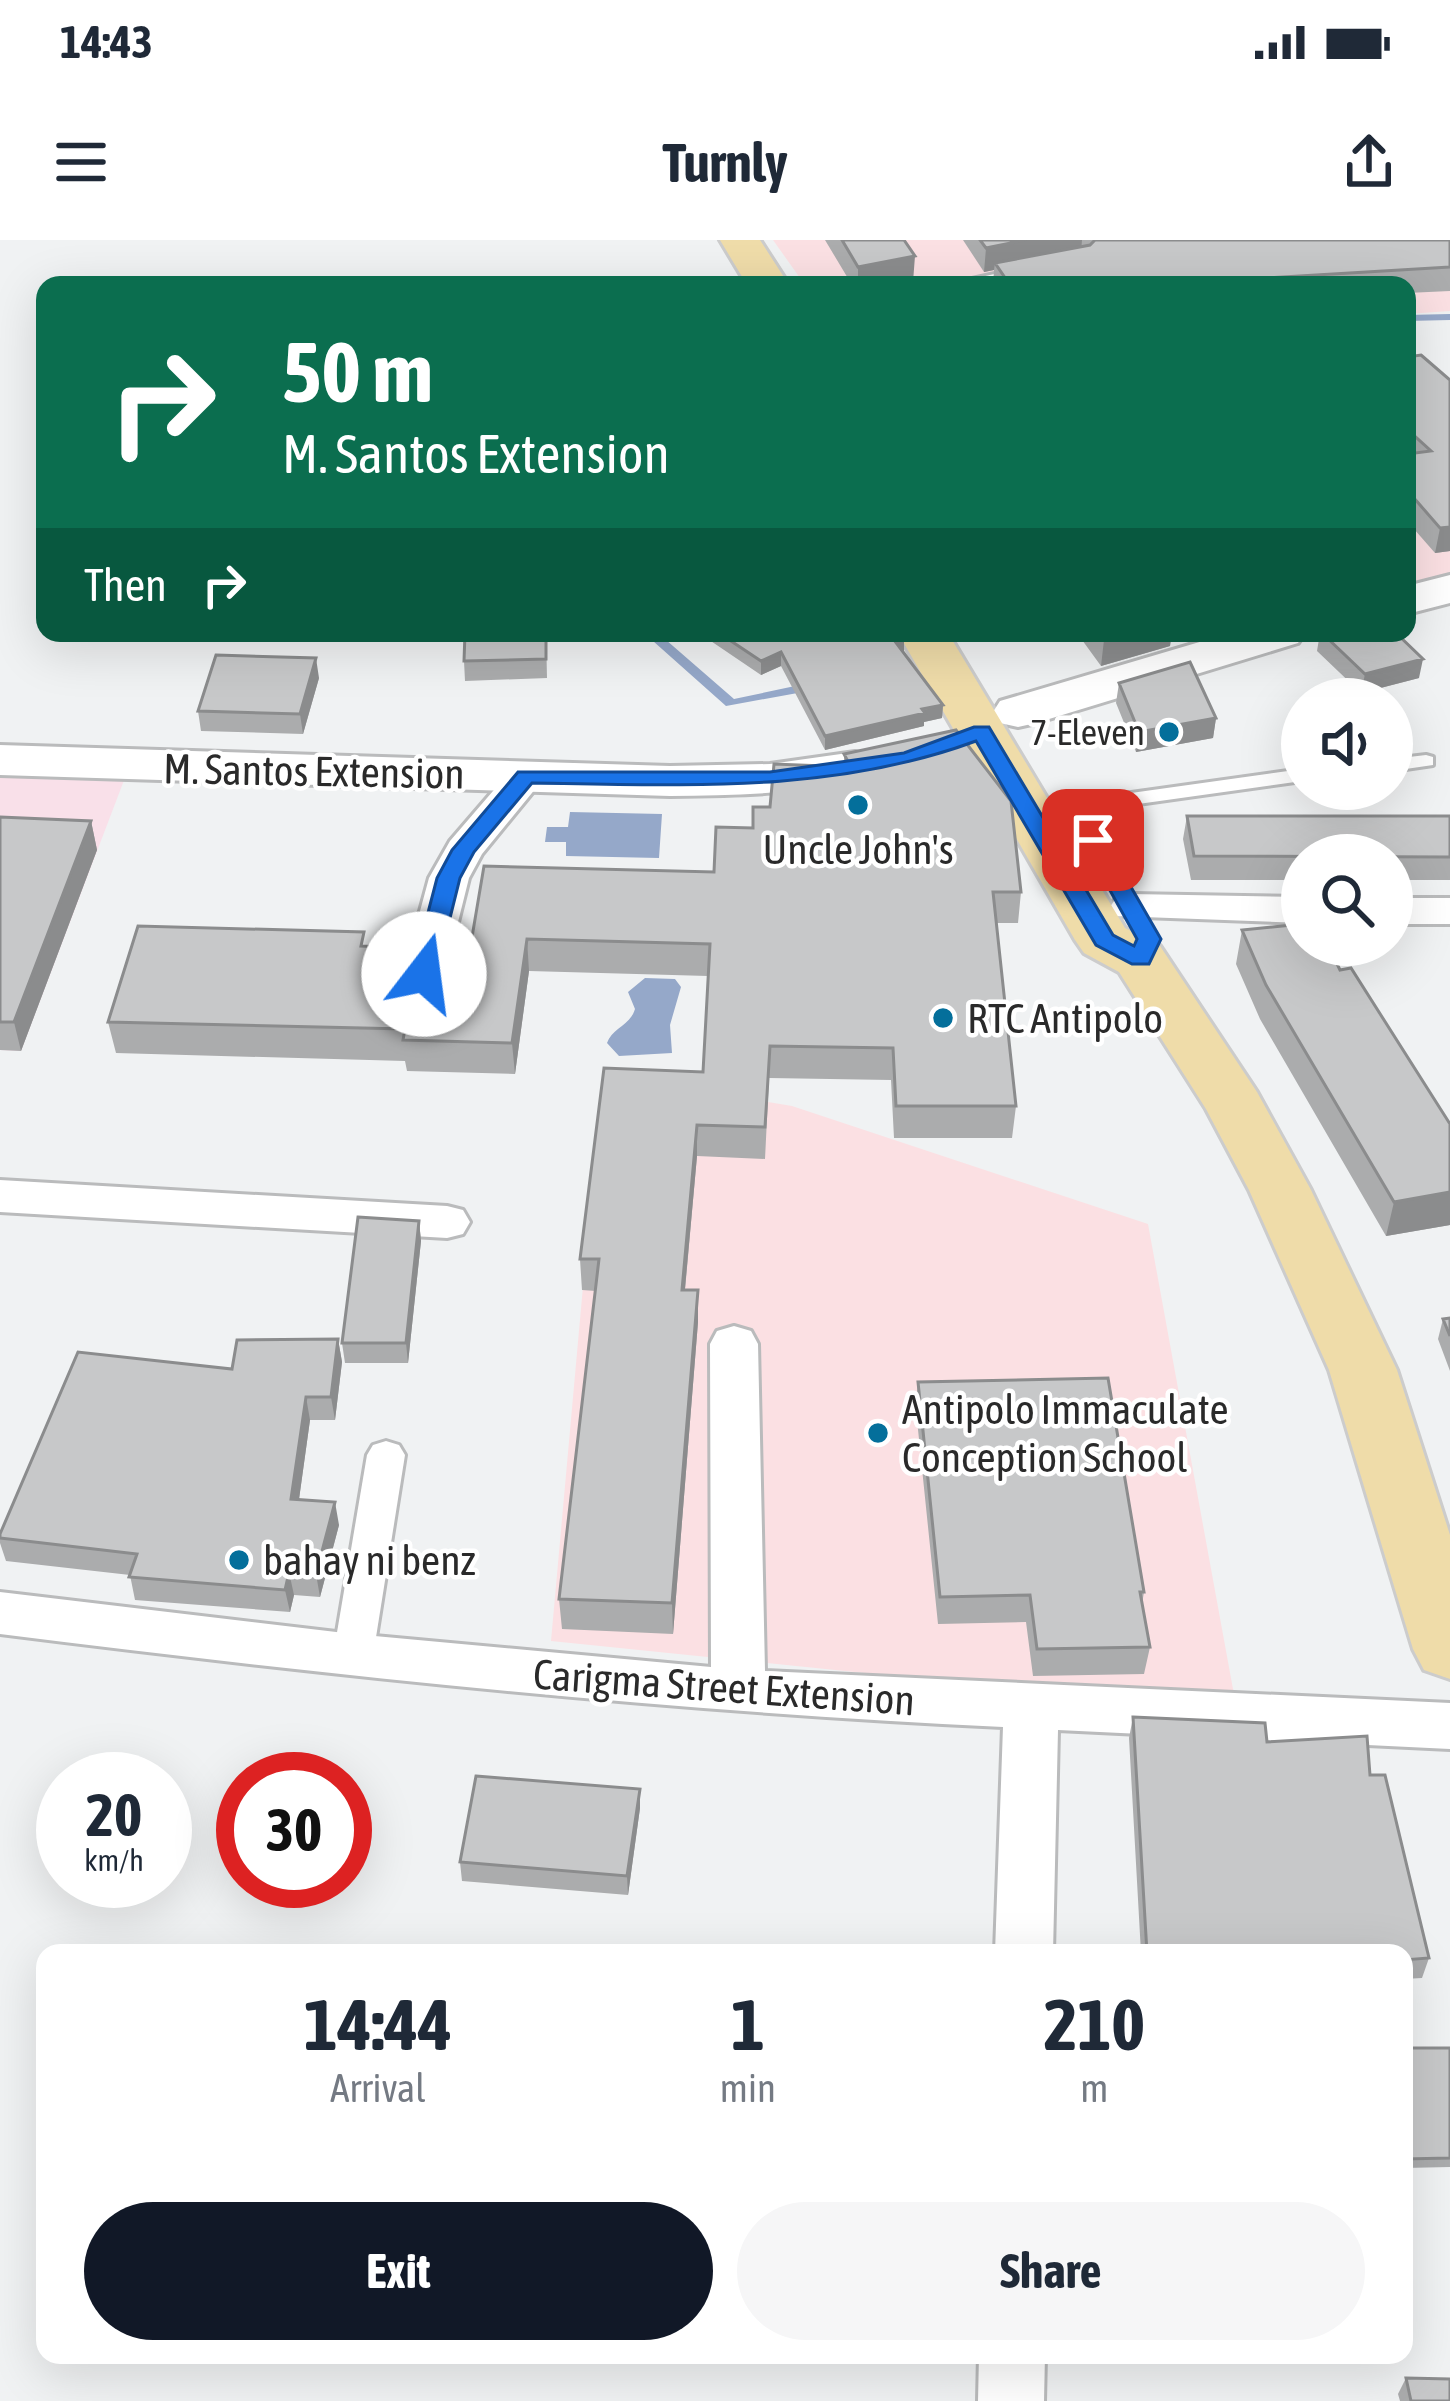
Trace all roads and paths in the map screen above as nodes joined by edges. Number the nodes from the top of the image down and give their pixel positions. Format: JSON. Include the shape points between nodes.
{"nodes":[{"id":1,"x":740,"y":240,"type":"edge"},
{"id":2,"x":1039,"y":270,"type":"edge"},
{"id":3,"x":762,"y":276,"type":"edge"},
{"id":4,"x":1005,"y":276,"type":"edge"},
{"id":5,"x":1450,"y":589,"type":"edge"},
{"id":6,"x":1416,"y":598,"type":"edge"},
{"id":7,"x":926,"y":642,"type":"edge"},
{"id":8,"x":968,"y":642,"type":"edge"},
{"id":9,"x":1254,"y":642,"type":"edge"},
{"id":10,"x":963,"y":737,"type":"junction"},
{"id":11,"x":0,"y":760,"type":"edge"},
{"id":12,"x":1426,"y":761,"type":"dead end"},
{"id":13,"x":1413,"y":763,"type":"edge"},
{"id":14,"x":526,"y":777,"type":"junction"},
{"id":15,"x":1281,"y":778,"type":"edge"},
{"id":16,"x":1074,"y":806,"type":"junction"},
{"id":17,"x":1423,"y":911,"type":"edge"},
{"id":18,"x":1281,"y":913,"type":"edge"},
{"id":19,"x":1136,"y":933,"type":"junction"},
{"id":20,"x":1450,"y":950,"type":"edge"},
{"id":21,"x":424,"y":974,"type":"edge"},
{"id":22,"x":0,"y":1196,"type":"edge"},
{"id":23,"x":447,"y":1222,"type":"dead end"},
{"id":24,"x":734,"y":1344,"type":"dead end"},
{"id":25,"x":386,"y":1455,"type":"dead end"},
{"id":26,"x":0,"y":1612,"type":"edge"},
{"id":27,"x":1450,"y":1649,"type":"edge"},
{"id":28,"x":353,"y":1656,"type":"junction"},
{"id":29,"x":738,"y":1692,"type":"junction"},
{"id":30,"x":1030,"y":1707,"type":"junction"},
{"id":31,"x":1450,"y":1726,"type":"edge"},
{"id":32,"x":1024,"y":1944,"type":"edge"},
{"id":33,"x":1012,"y":2364,"type":"edge"},
{"id":34,"x":1011,"y":2401,"type":"edge"}],
"edges":[{"from":1,"to":3,"type":"main road"},
{"from":2,"to":4,"type":"lane"},
{"from":5,"to":6,"type":"street"},
{"from":7,"to":10,"type":"main road"},
{"from":8,"to":10,"type":"main road"},
{"from":9,"to":10,"type":"street","name":"M. Santos Extension"},
{"from":10,"to":14,"type":"street","name":"M. Santos Extension","via":[[770,779]]},
{"from":10,"to":16,"type":"main road"},
{"from":10,"to":19,"type":"main road","via":[[1104,940]]},
{"from":11,"to":14,"type":"street","name":"M. Santos Extension"},
{"from":12,"to":13,"type":"lane"},
{"from":14,"to":21,"type":"street","via":[[449,878]]},
{"from":15,"to":16,"type":"lane"},
{"from":16,"to":19,"type":"main road"},
{"from":17,"to":20,"type":"street"},
{"from":18,"to":19,"type":"street"},
{"from":19,"to":27,"type":"main road","via":[[1269,1169],[1363,1370]]},
{"from":22,"to":23,"type":"street"},
{"from":24,"to":29,"type":"street"},
{"from":25,"to":28,"type":"street"},
{"from":26,"to":28,"type":"street","name":"Carigma Street Extension"},
{"from":28,"to":29,"type":"street","name":"Carigma Street Extension"},
{"from":29,"to":30,"type":"street","name":"Carigma Street Extension"},
{"from":30,"to":31,"type":"street","name":"Carigma Street Extension"},
{"from":30,"to":32,"type":"street"},
{"from":33,"to":34,"type":"street"}]}
